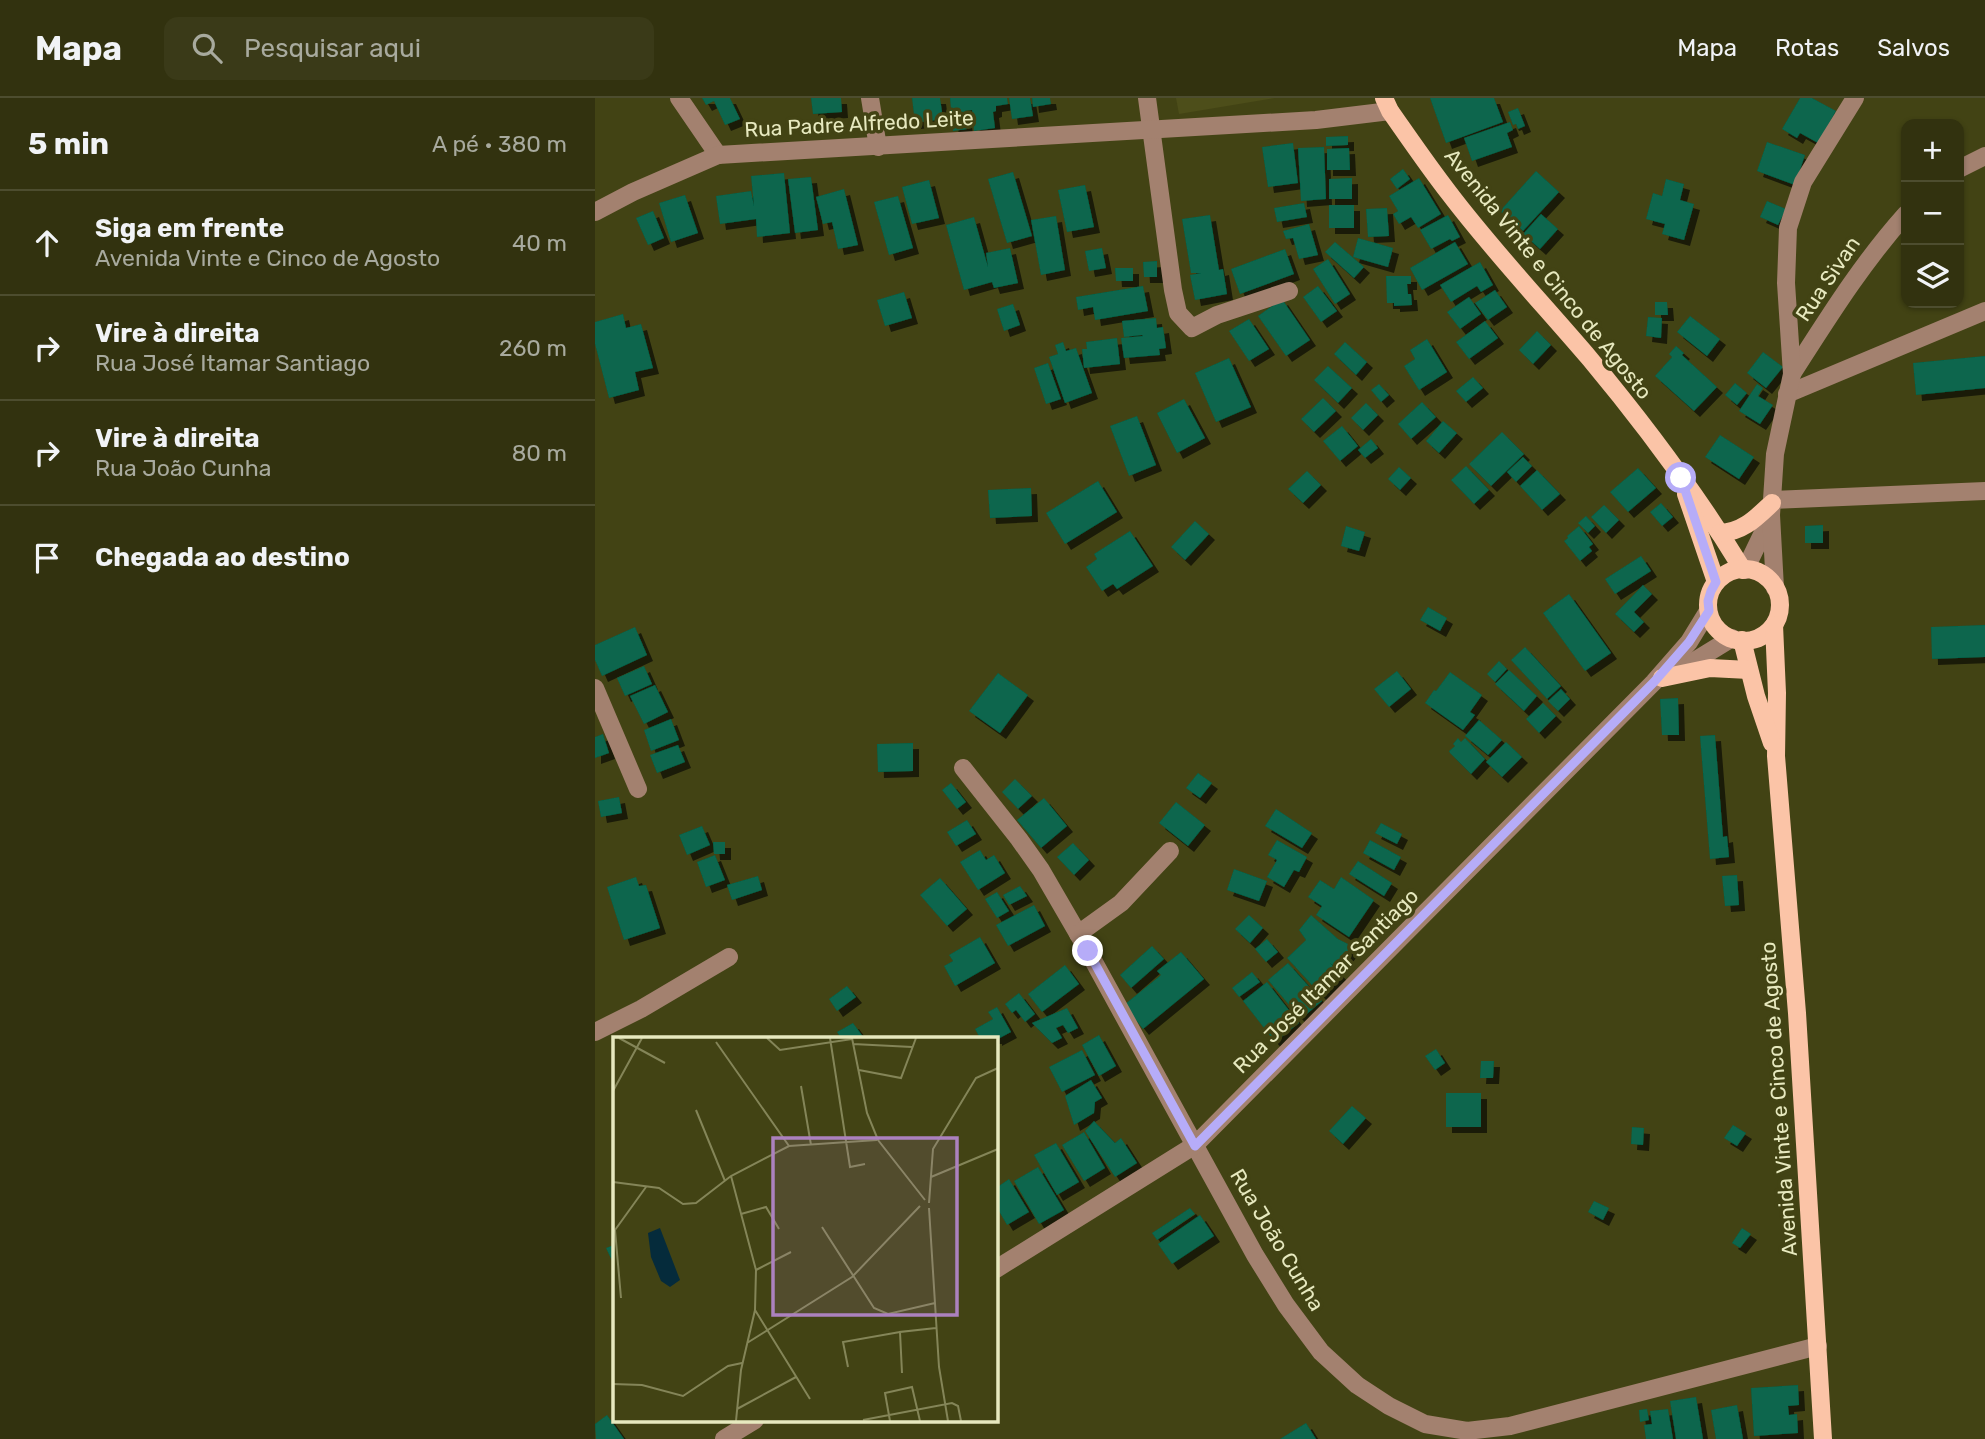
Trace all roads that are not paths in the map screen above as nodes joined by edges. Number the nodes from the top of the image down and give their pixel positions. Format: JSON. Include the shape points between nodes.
{"nodes":[{"id":1,"x":679,"y":98,"type":"edge"},
{"id":2,"x":870,"y":98,"type":"edge"},
{"id":3,"x":1147,"y":98,"type":"edge"},
{"id":4,"x":1855,"y":98,"type":"edge"},
{"id":5,"x":1387,"y":105,"type":"edge"},
{"id":6,"x":1152,"y":129,"type":"junction"},
{"id":7,"x":878,"y":147,"type":"junction"},
{"id":8,"x":718,"y":155,"type":"junction"},
{"id":9,"x":1985,"y":156,"type":"edge"},
{"id":10,"x":1964,"y":166,"type":"edge"},
{"id":11,"x":595,"y":212,"type":"edge"},
{"id":12,"x":1901,"y":220,"type":"edge"},
{"id":13,"x":1289,"y":291,"type":"dead end"},
{"id":14,"x":1985,"y":311,"type":"edge"},
{"id":15,"x":1793,"y":374,"type":"junction"},
{"id":16,"x":1787,"y":394,"type":"junction"},
{"id":17,"x":1681,"y":478,"type":"junction"},
{"id":18,"x":1985,"y":491,"type":"edge"},
{"id":19,"x":1772,"y":506,"type":"junction"},
{"id":20,"x":1720,"y":533,"type":"junction"},
{"id":21,"x":1744,"y":570,"type":"junction"},
{"id":22,"x":1716,"y":582,"type":"junction"},
{"id":23,"x":1775,"y":588,"type":"junction"},
{"id":24,"x":1709,"y":611,"type":"junction"},
{"id":25,"x":1775,"y":625,"type":"junction"},
{"id":26,"x":1737,"y":639,"type":"junction"},
{"id":27,"x":1749,"y":670,"type":"junction"},
{"id":28,"x":1658,"y":680,"type":"junction"},
{"id":29,"x":595,"y":688,"type":"edge"},
{"id":30,"x":1776,"y":757,"type":"junction"},
{"id":31,"x":963,"y":768,"type":"dead end"},
{"id":32,"x":638,"y":789,"type":"dead end"},
{"id":33,"x":1170,"y":851,"type":"dead end"},
{"id":34,"x":1078,"y":934,"type":"junction"},
{"id":35,"x":730,"y":957,"type":"dead end"},
{"id":36,"x":595,"y":1032,"type":"edge"},
{"id":37,"x":1195,"y":1146,"type":"junction"},
{"id":38,"x":997,"y":1268,"type":"edge"},
{"id":39,"x":1818,"y":1346,"type":"junction"},
{"id":40,"x":752,"y":1422,"type":"edge"},
{"id":41,"x":724,"y":1439,"type":"edge"},
{"id":42,"x":1823,"y":1439,"type":"edge"}],
"edges":[{"from":1,"to":8,"type":"street"},
{"from":2,"to":7,"type":"street"},
{"from":3,"to":6,"type":"street"},
{"from":4,"to":15,"type":"street","via":[[1803,182],[1788,229],[1786,283]]},
{"from":5,"to":6,"type":"street","name":"Rua Padre Alfredo Leite","via":[[1316,120]]},
{"from":5,"to":17,"type":"main road","name":"Avenida Vinte e Cinco de Agosto","via":[[1449,193],[1591,361]]},
{"from":6,"to":7,"type":"street","name":"Rua Padre Alfredo Leite"},
{"from":6,"to":13,"type":"street","via":[[1178,313],[1192,328]]},
{"from":7,"to":8,"type":"street","name":"Rua Padre Alfredo Leite"},
{"from":8,"to":11,"type":"street","name":"Rua Padre Alfredo Leite"},
{"from":9,"to":10,"type":"street"},
{"from":12,"to":15,"type":"street","name":"Rua Sivan","via":[[1846,290]]},
{"from":14,"to":16,"type":"street"},
{"from":15,"to":16,"type":"street"},
{"from":16,"to":19,"type":"street","via":[[1775,454]]},
{"from":17,"to":20,"type":"main road","name":"Avenida Vinte e Cinco de Agosto"},
{"from":17,"to":22,"type":"main road","name":"Avenida Vinte e Cinco de Agosto"},
{"from":18,"to":19,"type":"street"},
{"from":19,"to":20,"type":"main road","via":[[1734,532]]},
{"from":19,"to":21,"type":"street"},
{"from":19,"to":23,"type":"street"},
{"from":20,"to":21,"type":"main road","name":"Avenida Vinte e Cinco de Agosto"},
{"from":21,"to":22,"type":"main road"},
{"from":21,"to":23,"type":"main road","via":[[1762,575]]},
{"from":22,"to":24,"type":"main road"},
{"from":23,"to":25,"type":"main road","via":[[1780,611]]},
{"from":24,"to":26,"type":"main road","via":[[1719,631]]},
{"from":24,"to":28,"type":"street","name":"Rua José Itamar Santiago"},
{"from":25,"to":26,"type":"main road","via":[[1753,640]]},
{"from":25,"to":30,"type":"main road","name":"Avenida Vinte e Cinco de Agosto"},
{"from":26,"to":27,"type":"main road","name":"Avenida Vinte e Cinco de Agosto"},
{"from":26,"to":28,"type":"street","name":"Rua José Itamar Santiago"},
{"from":27,"to":28,"type":"main road","via":[[1710,668]]},
{"from":27,"to":30,"type":"main road","name":"Avenida Vinte e Cinco de Agosto"},
{"from":28,"to":37,"type":"street","name":"Rua José Itamar Santiago"},
{"from":29,"to":32,"type":"street"},
{"from":30,"to":39,"type":"main road","name":"Avenida Vinte e Cinco de Agosto"},
{"from":31,"to":34,"type":"street","name":"Rua João Cunha","via":[[1041,870]]},
{"from":33,"to":34,"type":"street","via":[[1121,903]]},
{"from":34,"to":37,"type":"street","name":"Rua João Cunha"},
{"from":35,"to":36,"type":"street"},
{"from":37,"to":38,"type":"street","name":"Rua José Itamar Santiago"},
{"from":37,"to":39,"type":"street","name":"Rua João Cunha","via":[[1255,1255],[1321,1352],[1357,1385],[1425,1424],[1467,1431],[1510,1426]]},
{"from":39,"to":42,"type":"main road","name":"Avenida Vinte e Cinco de Agosto"},
{"from":40,"to":41,"type":"street"}]}
